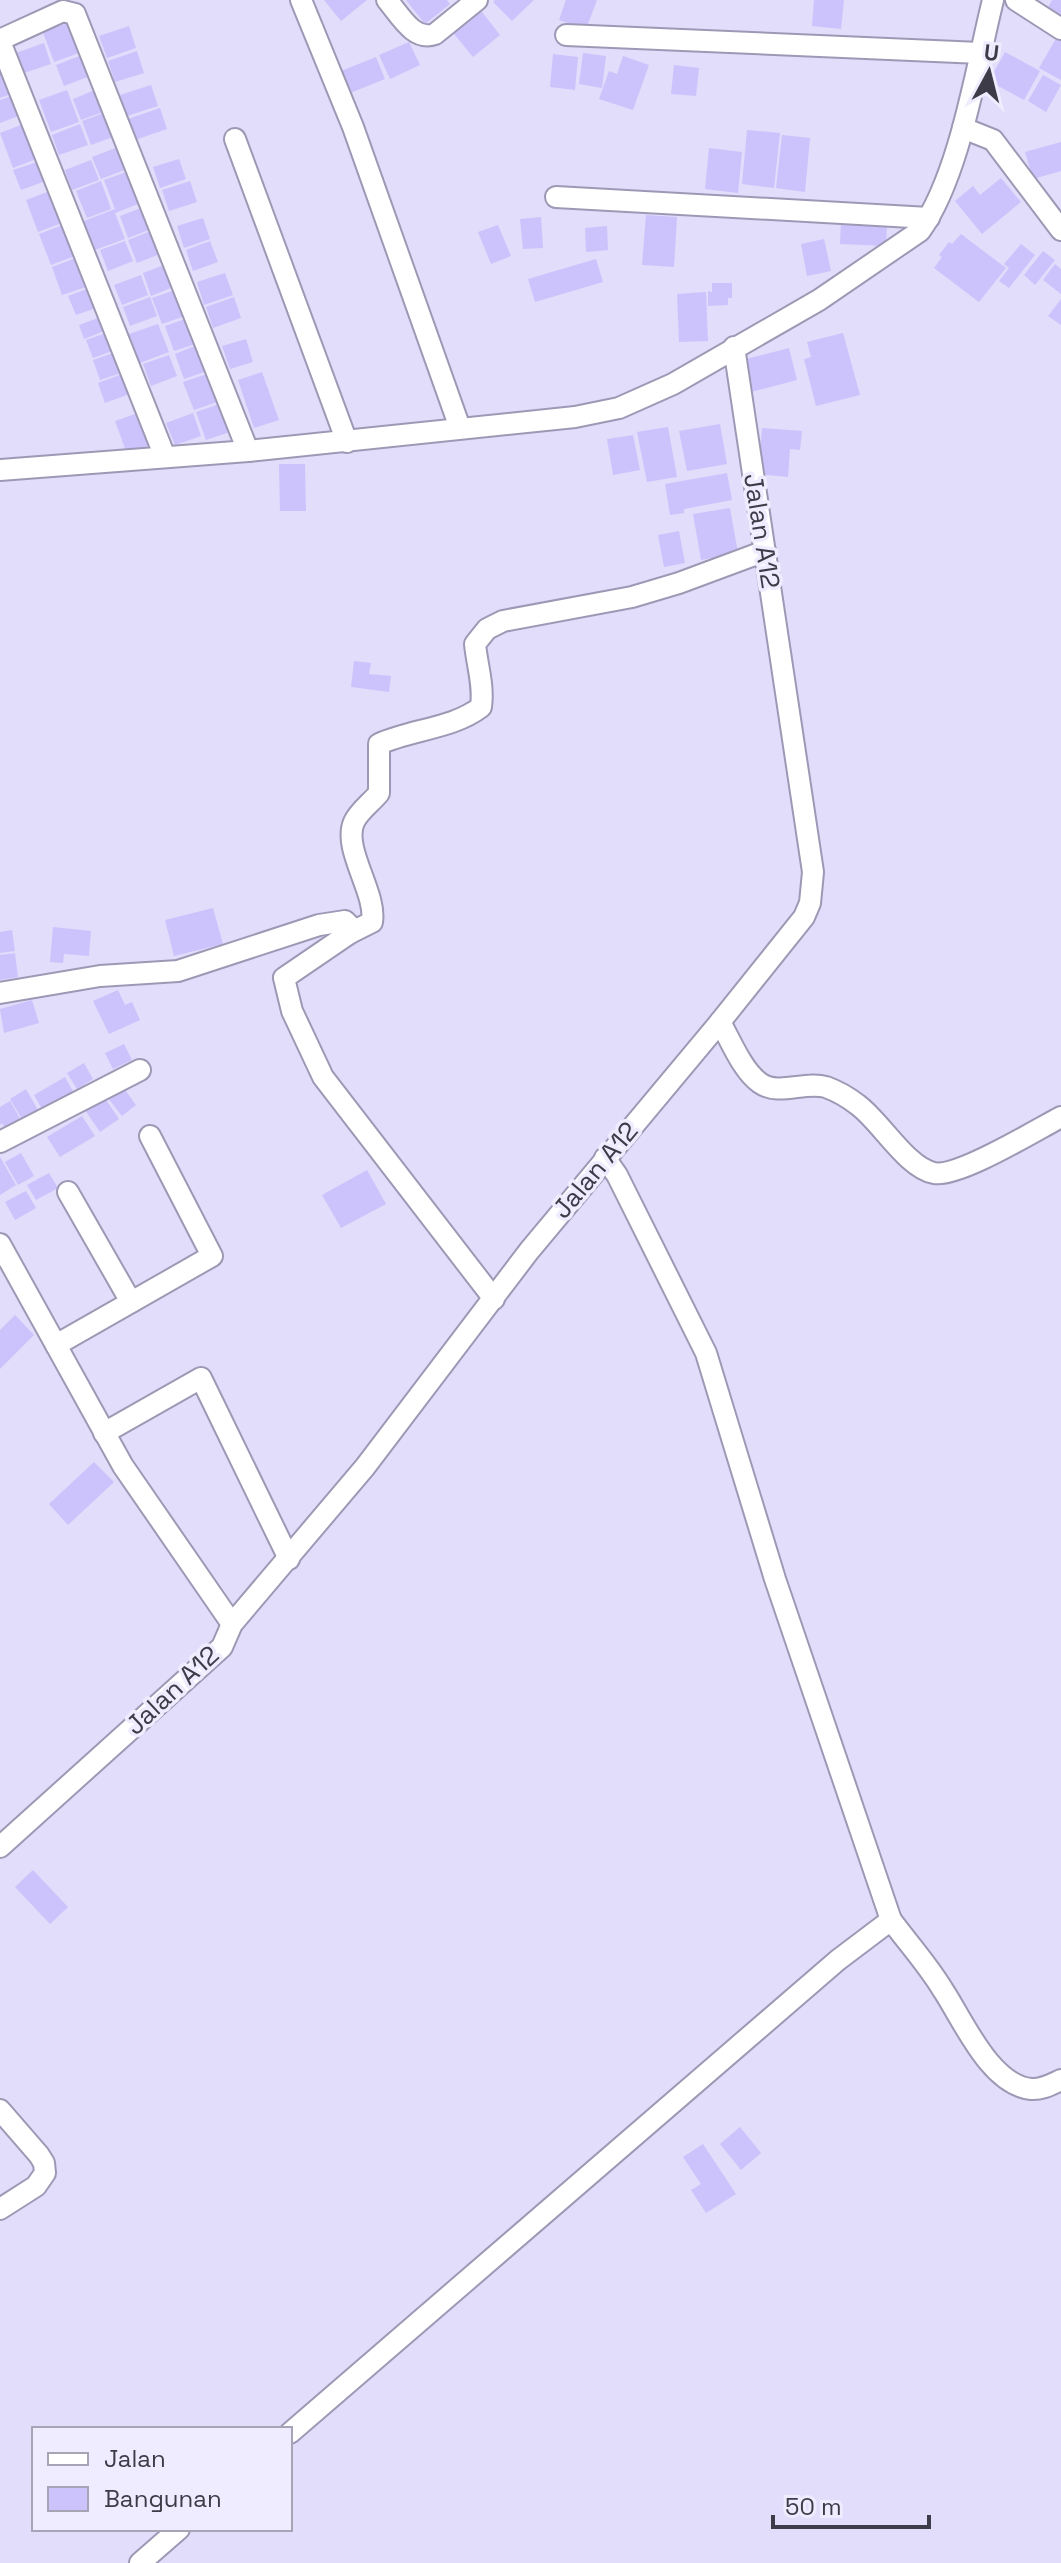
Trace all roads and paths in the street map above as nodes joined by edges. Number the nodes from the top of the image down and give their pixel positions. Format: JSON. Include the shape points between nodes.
{"nodes":[{"id":1,"x":301,"y":0,"type":"edge"},
{"id":2,"x":387,"y":0,"type":"edge"},
{"id":3,"x":477,"y":0,"type":"edge"},
{"id":4,"x":993,"y":0,"type":"edge"},
{"id":5,"x":1016,"y":0,"type":"edge"},
{"id":6,"x":1061,"y":29,"type":"edge"},
{"id":7,"x":566,"y":35,"type":"dead end"},
{"id":8,"x":980,"y":53,"type":"junction"},
{"id":9,"x":963,"y":128,"type":"junction"},
{"id":10,"x":235,"y":139,"type":"dead end"},
{"id":11,"x":556,"y":197,"type":"dead end"},
{"id":12,"x":929,"y":218,"type":"junction"},
{"id":13,"x":1061,"y":230,"type":"edge"},
{"id":14,"x":734,"y":347,"type":"junction"},
{"id":15,"x":460,"y":428,"type":"junction"},
{"id":16,"x":347,"y":442,"type":"junction"},
{"id":17,"x":248,"y":451,"type":"junction"},
{"id":18,"x":165,"y":457,"type":"junction"},
{"id":19,"x":0,"y":470,"type":"edge"},
{"id":20,"x":765,"y":551,"type":"junction"},
{"id":21,"x":350,"y":933,"type":"junction"},
{"id":22,"x":0,"y":993,"type":"edge"},
{"id":23,"x":720,"y":1022,"type":"junction"},
{"id":24,"x":140,"y":1070,"type":"dead end"},
{"id":25,"x":1061,"y":1117,"type":"edge"},
{"id":26,"x":150,"y":1136,"type":"dead end"},
{"id":27,"x":0,"y":1142,"type":"edge"},
{"id":28,"x":605,"y":1158,"type":"junction"},
{"id":29,"x":68,"y":1192,"type":"dead end"},
{"id":30,"x":0,"y":1244,"type":"edge"},
{"id":31,"x":494,"y":1299,"type":"junction"},
{"id":32,"x":131,"y":1302,"type":"junction"},
{"id":33,"x":56,"y":1345,"type":"junction"},
{"id":34,"x":104,"y":1433,"type":"junction"},
{"id":35,"x":289,"y":1559,"type":"junction"},
{"id":36,"x":232,"y":1624,"type":"junction"},
{"id":37,"x":0,"y":1847,"type":"edge"},
{"id":38,"x":891,"y":1920,"type":"junction"},
{"id":39,"x":1061,"y":2080,"type":"edge"},
{"id":40,"x":0,"y":2110,"type":"edge"},
{"id":41,"x":0,"y":2209,"type":"edge"},
{"id":42,"x":292,"y":2431,"type":"edge"},
{"id":43,"x":177,"y":2531,"type":"edge"},
{"id":44,"x":140,"y":2563,"type":"edge"}],
"edges":[{"from":1,"to":15,"type":"street","via":[[353,127]]},
{"from":2,"to":3,"type":"street","via":[[414,31],[428,37]]},
{"from":4,"to":8,"type":"street"},
{"from":5,"to":6,"type":"street"},
{"from":7,"to":8,"type":"street"},
{"from":8,"to":9,"type":"street"},
{"from":9,"to":12,"type":"street"},
{"from":9,"to":13,"type":"street","via":[[993,140]]},
{"from":10,"to":16,"type":"street"},
{"from":11,"to":12,"type":"street"},
{"from":12,"to":14,"type":"street","via":[[920,231],[819,300]]},
{"from":14,"to":15,"type":"street","via":[[673,384],[619,408]]},
{"from":14,"to":20,"type":"street","name":"Jalan A12"},
{"from":15,"to":16,"type":"street"},
{"from":16,"to":17,"type":"street"},
{"from":17,"to":18,"type":"street"},
{"from":17,"to":18,"type":"street","via":[[75,14],[63,11],[1,44]]},
{"from":18,"to":19,"type":"street"},
{"from":20,"to":21,"type":"street","via":[[632,597],[503,621],[487,629],[475,644],[484,690],[481,707],[468,716],[379,744],[379,793],[355,818],[350,832],[373,918]]},
{"from":20,"to":23,"type":"street","name":"Jalan A12","via":[[813,888],[804,917]]},
{"from":21,"to":22,"type":"street","via":[[345,921],[319,925],[178,971],[100,976]]},
{"from":21,"to":31,"type":"street","via":[[284,978],[292,1011],[323,1077]]},
{"from":23,"to":25,"type":"street","via":[[761,1084],[825,1087],[839,1094],[871,1115],[916,1164],[934,1174],[958,1171]]},
{"from":23,"to":28,"type":"street","name":"Jalan A12"},
{"from":24,"to":27,"type":"street"},
{"from":26,"to":32,"type":"street","via":[[212,1256]]},
{"from":28,"to":31,"type":"street","name":"Jalan A12"},
{"from":28,"to":38,"type":"street","via":[[706,1353],[775,1579]]},
{"from":29,"to":32,"type":"street"},
{"from":30,"to":33,"type":"street"},
{"from":31,"to":35,"type":"street","name":"Jalan A12"},
{"from":32,"to":33,"type":"street"},
{"from":33,"to":34,"type":"street"},
{"from":34,"to":35,"type":"street","via":[[201,1378]]},
{"from":34,"to":36,"type":"street"},
{"from":35,"to":36,"type":"street","name":"Jalan A12"},
{"from":36,"to":37,"type":"street","name":"Jalan A12","via":[[222,1647]]},
{"from":38,"to":39,"type":"street","via":[[941,1986],[987,2061],[1005,2078],[1031,2089]]},
{"from":38,"to":42,"type":"street"},
{"from":40,"to":41,"type":"street","via":[[39,2155],[45,2173],[36,2186]]},
{"from":43,"to":44,"type":"street"}]}
